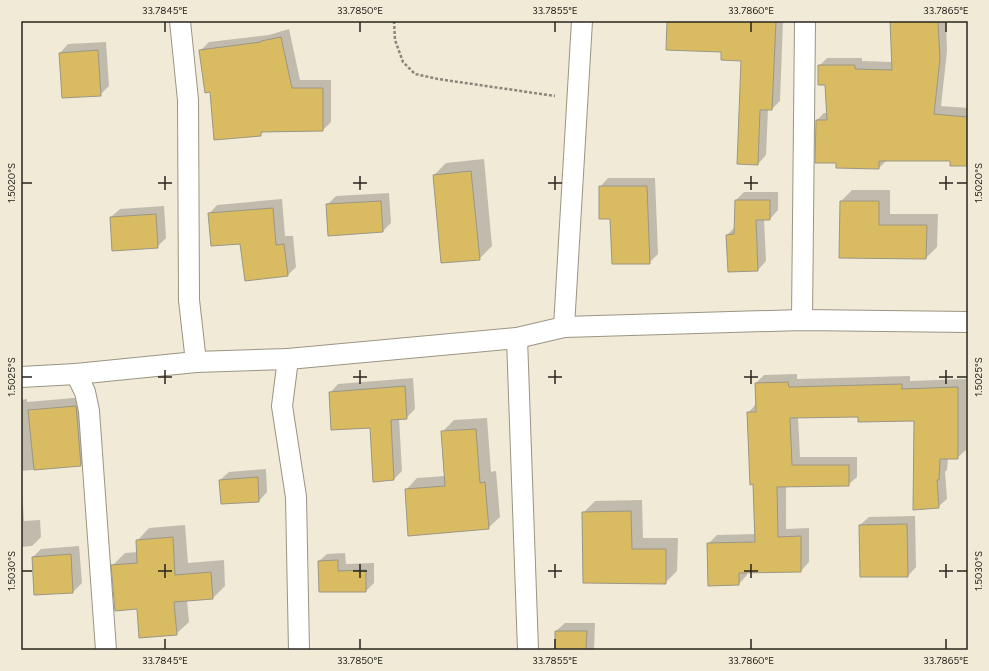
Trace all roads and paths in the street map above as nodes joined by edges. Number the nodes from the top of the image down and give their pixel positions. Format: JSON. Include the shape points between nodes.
{"nodes":[{"id":1,"x":180,"y":21,"type":"edge"},
{"id":2,"x":394,"y":21,"type":"edge"},
{"id":3,"x":582,"y":21,"type":"edge"},
{"id":4,"x":805,"y":21,"type":"edge"},
{"id":5,"x":578,"y":100,"type":"junction"},
{"id":6,"x":802,"y":320,"type":"junction"},
{"id":7,"x":968,"y":322,"type":"edge"},
{"id":8,"x":564,"y":327,"type":"junction"},
{"id":9,"x":517,"y":338,"type":"junction"},
{"id":10,"x":288,"y":359,"type":"junction"},
{"id":11,"x":196,"y":362,"type":"junction"},
{"id":12,"x":76,"y":374,"type":"junction"},
{"id":13,"x":21,"y":377,"type":"edge"},
{"id":14,"x":106,"y":650,"type":"edge"},
{"id":15,"x":300,"y":650,"type":"edge"},
{"id":16,"x":528,"y":650,"type":"edge"}],
"edges":[{"from":1,"to":11,"type":"street","via":[[188,100],[189,300]]},
{"from":2,"to":5,"type":"path","via":[[395,40],[403,62],[415,74]]},
{"from":3,"to":5,"type":"street"},
{"from":4,"to":6,"type":"street"},
{"from":5,"to":8,"type":"street"},
{"from":6,"to":7,"type":"street"},
{"from":6,"to":8,"type":"street"},
{"from":8,"to":9,"type":"street"},
{"from":9,"to":10,"type":"street"},
{"from":9,"to":16,"type":"street"},
{"from":10,"to":11,"type":"street"},
{"from":10,"to":15,"type":"street","via":[[282,406],[296,497]]},
{"from":11,"to":12,"type":"street"},
{"from":12,"to":13,"type":"street"},
{"from":12,"to":14,"type":"street","via":[[85,392],[89,410]]}]}
